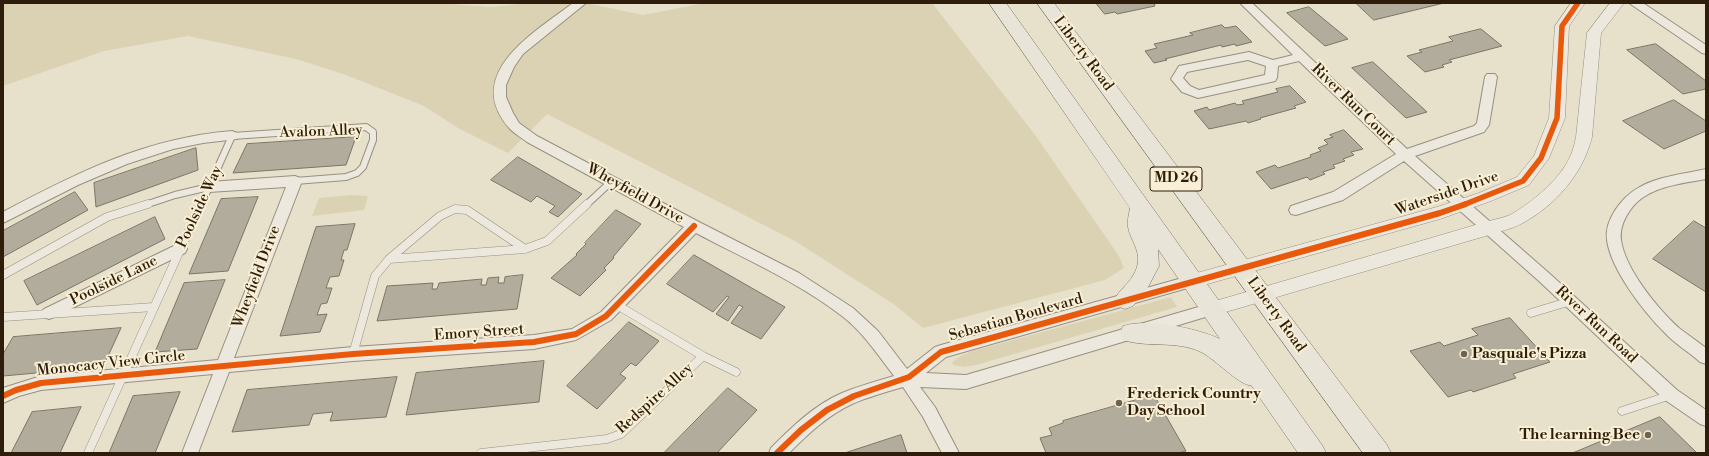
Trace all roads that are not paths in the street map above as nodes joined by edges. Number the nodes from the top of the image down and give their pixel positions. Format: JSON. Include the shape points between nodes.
{"nodes":[{"id":1,"x":580,"y":3,"type":"edge"},
{"id":2,"x":997,"y":3,"type":"edge"},
{"id":3,"x":1045,"y":3,"type":"edge"},
{"id":4,"x":1246,"y":3,"type":"edge"},
{"id":5,"x":1578,"y":3,"type":"edge"},
{"id":6,"x":1617,"y":3,"type":"edge"},
{"id":7,"x":1635,"y":3,"type":"edge"},
{"id":8,"x":1706,"y":50,"type":"edge"},
{"id":9,"x":1303,"y":56,"type":"junction"},
{"id":10,"x":1272,"y":64,"type":"junction"},
{"id":11,"x":1491,"y":77,"type":"dead end"},
{"id":12,"x":232,"y":136,"type":"junction"},
{"id":13,"x":1405,"y":154,"type":"junction"},
{"id":14,"x":1706,"y":174,"type":"edge"},
{"id":15,"x":295,"y":181,"type":"junction"},
{"id":16,"x":612,"y":181,"type":"junction"},
{"id":17,"x":209,"y":187,"type":"junction"},
{"id":18,"x":1463,"y":205,"type":"junction"},
{"id":19,"x":1140,"y":206,"type":"junction"},
{"id":20,"x":1296,"y":210,"type":"dead end"},
{"id":21,"x":3,"y":218,"type":"edge"},
{"id":22,"x":694,"y":226,"type":"junction"},
{"id":23,"x":1489,"y":228,"type":"junction"},
{"id":24,"x":180,"y":249,"type":"junction"},
{"id":25,"x":525,"y":249,"type":"junction"},
{"id":26,"x":389,"y":259,"type":"junction"},
{"id":27,"x":1241,"y":268,"type":"junction"},
{"id":28,"x":3,"y":275,"type":"edge"},
{"id":29,"x":1193,"y":281,"type":"junction"},
{"id":30,"x":1261,"y":294,"type":"junction"},
{"id":31,"x":1125,"y":300,"type":"junction"},
{"id":32,"x":1571,"y":301,"type":"junction"},
{"id":33,"x":617,"y":305,"type":"junction"},
{"id":34,"x":154,"y":307,"type":"junction"},
{"id":35,"x":1212,"y":309,"type":"junction"},
{"id":36,"x":49,"y":312,"type":"junction"},
{"id":37,"x":1531,"y":313,"type":"dead end"},
{"id":38,"x":3,"y":317,"type":"edge"},
{"id":39,"x":1131,"y":333,"type":"junction"},
{"id":40,"x":353,"y":354,"type":"junction"},
{"id":41,"x":704,"y":356,"type":"junction"},
{"id":42,"x":1706,"y":357,"type":"edge"},
{"id":43,"x":223,"y":365,"type":"junction"},
{"id":44,"x":736,"y":372,"type":"dead end"},
{"id":45,"x":124,"y":375,"type":"junction"},
{"id":46,"x":906,"y":379,"type":"junction"},
{"id":47,"x":1272,"y":395,"type":"junction"},
{"id":48,"x":1671,"y":395,"type":"junction"},
{"id":49,"x":3,"y":396,"type":"edge"},
{"id":50,"x":1622,"y":411,"type":"dead end"},
{"id":51,"x":1706,"y":419,"type":"edge"},
{"id":52,"x":88,"y":453,"type":"edge"},
{"id":53,"x":190,"y":453,"type":"edge"},
{"id":54,"x":482,"y":453,"type":"edge"},
{"id":55,"x":777,"y":453,"type":"edge"},
{"id":56,"x":951,"y":453,"type":"edge"},
{"id":57,"x":1313,"y":453,"type":"edge"},
{"id":58,"x":1378,"y":453,"type":"edge"}],
"edges":[{"from":1,"to":16,"type":"street","name":"Wheyfield Drive","via":[[519,52],[508,66],[500,85],[500,97],[515,126],[532,140]]},
{"from":2,"to":19,"type":"main road","number":"MD 26"},
{"from":3,"to":27,"type":"main road","name":"Liberty Road","number":"MD 26"},
{"from":4,"to":9,"type":"street","name":"River Run Court"},
{"from":5,"to":18,"type":"street","name":"Waterside Drive","via":[[1562,26],[1557,118],[1541,158],[1523,180]]},
{"from":6,"to":23,"type":"street","via":[[1594,33],[1584,137],[1572,169],[1537,205],[1514,220]]},
{"from":7,"to":8,"type":"street"},
{"from":9,"to":10,"type":"street"},
{"from":9,"to":13,"type":"street","name":"River Run Court"},
{"from":10,"to":10,"type":"street","via":[[1271,78],[1198,94],[1186,89],[1177,79],[1183,69],[1249,56]]},
{"from":11,"to":13,"type":"street","via":[[1483,125],[1479,129]]},
{"from":12,"to":15,"type":"lane","name":"Avalon Alley","via":[[366,127],[373,132],[373,140],[363,167],[357,173],[346,177]]},
{"from":12,"to":17,"type":"lane","name":"Poolside Way"},
{"from":12,"to":21,"type":"street","via":[[199,139],[144,153],[92,174]]},
{"from":13,"to":18,"type":"street","name":"River Run Court"},
{"from":13,"to":20,"type":"street","via":[[1338,196]]},
{"from":14,"to":42,"type":"street","via":[[1658,184],[1637,196],[1618,217],[1614,239],[1620,259],[1638,290],[1666,326]]},
{"from":15,"to":17,"type":"street"},
{"from":15,"to":43,"type":"street","name":"Wheyfield Drive"},
{"from":16,"to":22,"type":"street","name":"Wheyfield Drive"},
{"from":16,"to":25,"type":"lane","via":[[547,241]]},
{"from":17,"to":24,"type":"lane","name":"Poolside Way"},
{"from":17,"to":28,"type":"lane","via":[[107,217]]},
{"from":18,"to":23,"type":"street","name":"River Run Court"},
{"from":18,"to":27,"type":"street","name":"Waterside Drive"},
{"from":19,"to":29,"type":"main road","number":"MD 26"},
{"from":19,"to":31,"type":"main road","via":[[1139,227],[1148,253],[1148,264],[1136,289]]},
{"from":22,"to":33,"type":"street","name":"Emory Street"},
{"from":22,"to":46,"type":"street","name":"Wheyfield Drive","via":[[794,277],[848,312],[873,336]]},
{"from":23,"to":30,"type":"street"},
{"from":23,"to":32,"type":"street","name":"River Run Road"},
{"from":24,"to":34,"type":"lane","name":"Poolside Way"},
{"from":24,"to":36,"type":"street","name":"Poolside Lane"},
{"from":25,"to":26,"type":"lane"},
{"from":25,"to":26,"type":"lane","via":[[467,210],[455,209],[440,216]]},
{"from":26,"to":40,"type":"lane","via":[[375,276]]},
{"from":27,"to":29,"type":"street","name":"Waterside Drive"},
{"from":27,"to":30,"type":"main road","name":"Liberty Road","number":"MD 26"},
{"from":29,"to":31,"type":"street","name":"Sebastian Boulevard"},
{"from":29,"to":35,"type":"main road","number":"MD 26"},
{"from":30,"to":35,"type":"street"},
{"from":30,"to":58,"type":"main road","name":"Liberty Road","number":"MD 26"},
{"from":31,"to":46,"type":"street","name":"Sebastian Boulevard","via":[[941,352]]},
{"from":32,"to":37,"type":"lane"},
{"from":32,"to":48,"type":"street","name":"River Run Road"},
{"from":33,"to":40,"type":"street","name":"Emory Street","via":[[606,316],[576,334],[556,339]]},
{"from":33,"to":41,"type":"lane","name":"Redspire Alley"},
{"from":34,"to":36,"type":"lane"},
{"from":34,"to":45,"type":"lane","name":"Poolside Way"},
{"from":35,"to":39,"type":"street","name":"Sebastian Boulevard"},
{"from":35,"to":47,"type":"main road","number":"MD 26"},
{"from":36,"to":38,"type":"lane"},
{"from":39,"to":46,"type":"street","name":"Sebastian Boulevard","via":[[966,382]]},
{"from":39,"to":47,"type":"main road","via":[[1172,335],[1211,345]]},
{"from":40,"to":43,"type":"street","name":"Emory Street"},
{"from":41,"to":44,"type":"lane"},
{"from":41,"to":54,"type":"lane","name":"Redspire Alley","via":[[621,434],[607,439]]},
{"from":43,"to":45,"type":"street","name":"Monocacy View Circle"},
{"from":43,"to":53,"type":"street","name":"Wheyfield Drive"},
{"from":45,"to":49,"type":"street","name":"Monocacy View Circle","via":[[41,383]]},
{"from":45,"to":52,"type":"lane","name":"Poolside Way"},
{"from":46,"to":55,"type":"street","name":"Sebastian Boulevard","via":[[865,392],[824,412]]},
{"from":46,"to":56,"type":"street","name":"Wheyfield Drive","via":[[929,412]]},
{"from":47,"to":57,"type":"main road","number":"MD 26"},
{"from":48,"to":50,"type":"lane"},
{"from":48,"to":51,"type":"street","name":"River Run Road"}]}
